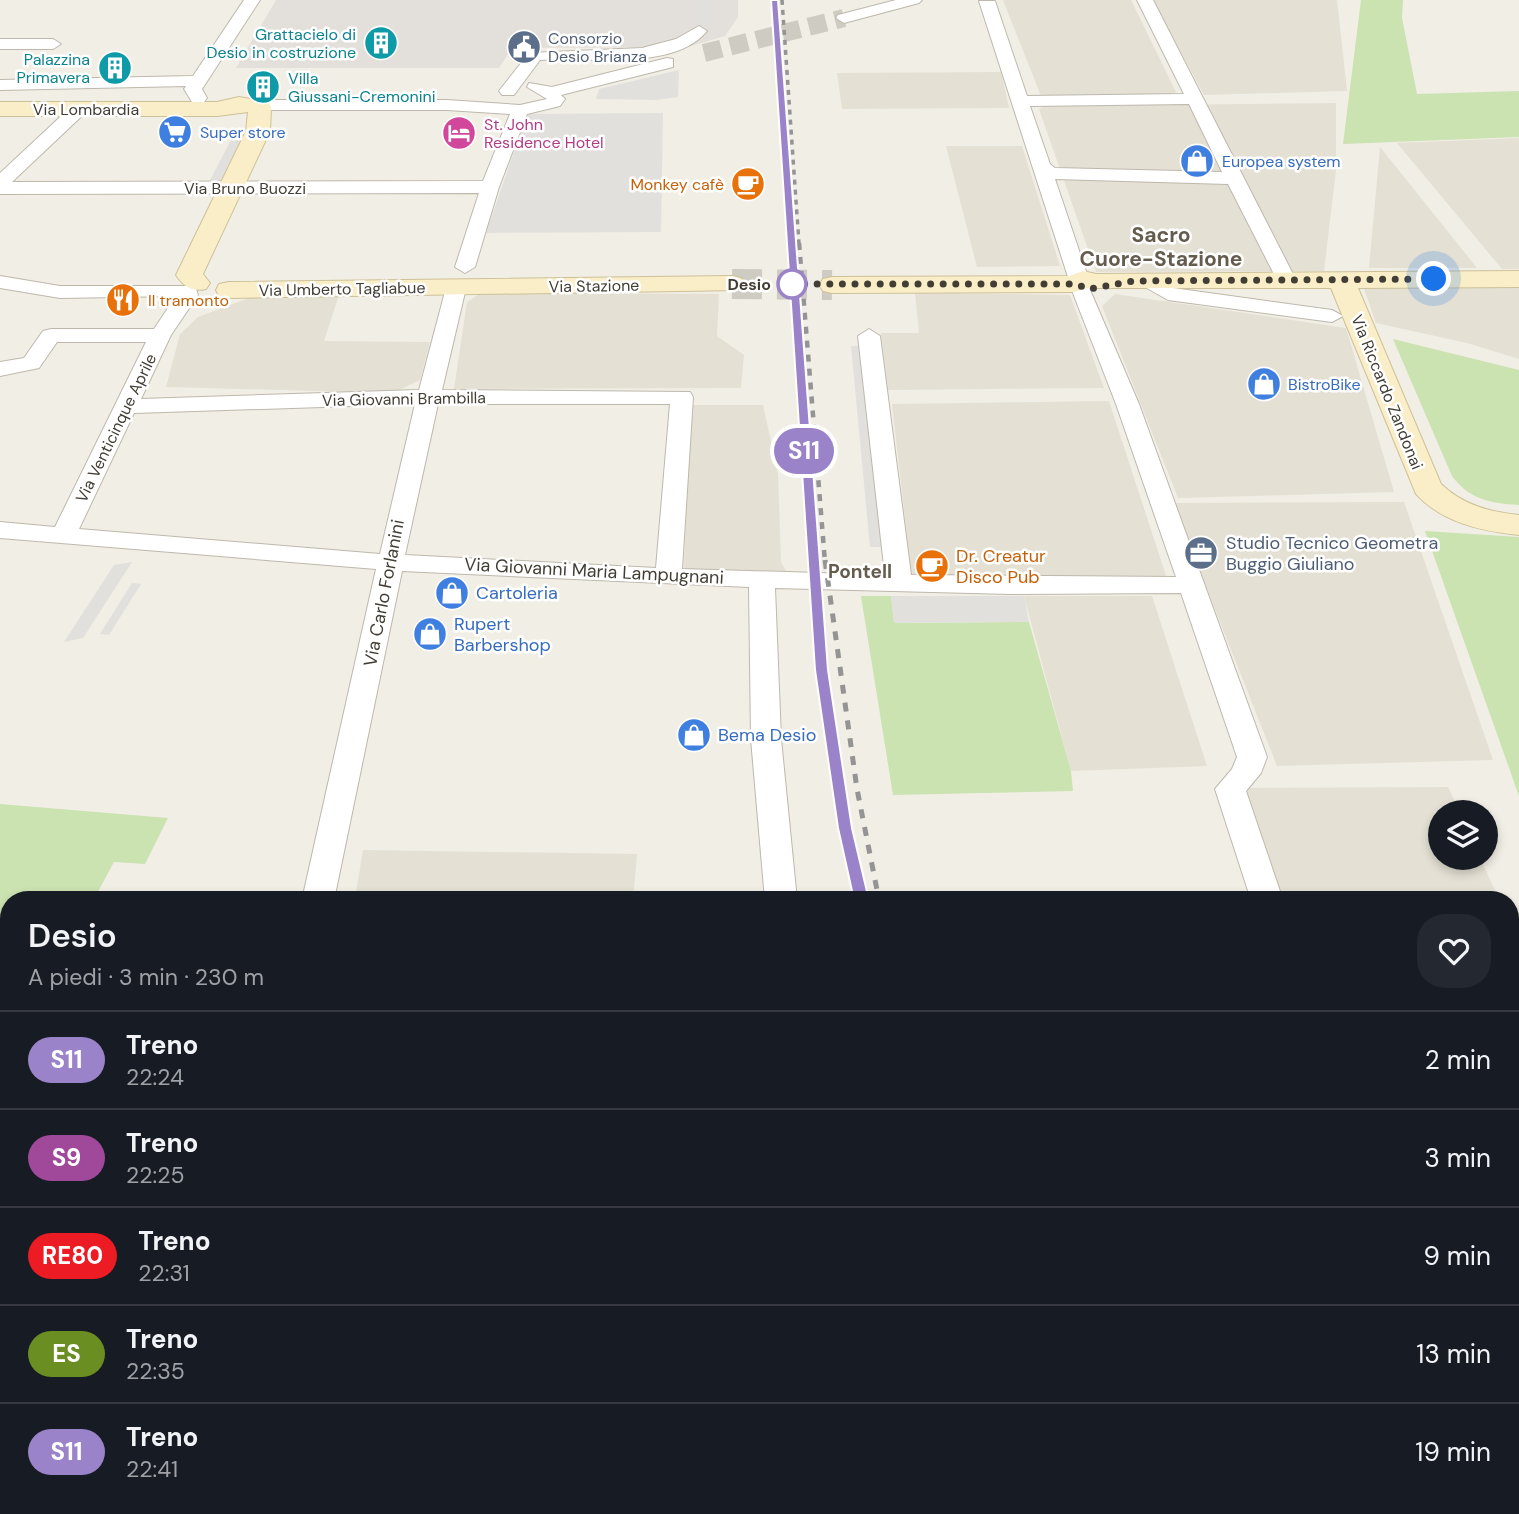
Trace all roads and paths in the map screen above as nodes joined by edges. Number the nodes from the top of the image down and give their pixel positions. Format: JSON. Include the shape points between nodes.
{"nodes":[{"id":1,"x":253,"y":0,"type":"edge"},
{"id":2,"x":914,"y":0,"type":"edge"},
{"id":3,"x":1145,"y":0,"type":"edge"},
{"id":4,"x":987,"y":1,"type":"edge"},
{"id":5,"x":844,"y":18,"type":"tunnel mouth"},
{"id":6,"x":699,"y":31,"type":"tunnel mouth"},
{"id":7,"x":0,"y":44,"type":"edge"},
{"id":8,"x":691,"y":57,"type":"tunnel mouth"},
{"id":9,"x":198,"y":81,"type":"junction"},
{"id":10,"x":0,"y":85,"type":"edge"},
{"id":11,"x":23,"y":85,"type":"junction"},
{"id":12,"x":546,"y":91,"type":"junction"},
{"id":13,"x":510,"y":96,"type":"junction"},
{"id":14,"x":1193,"y":99,"type":"junction"},
{"id":15,"x":1022,"y":100,"type":"junction"},
{"id":16,"x":0,"y":109,"type":"edge"},
{"id":17,"x":79,"y":109,"type":"junction"},
{"id":18,"x":240,"y":114,"type":"junction"},
{"id":19,"x":1051,"y":176,"type":"junction"},
{"id":20,"x":1232,"y":178,"type":"junction"},
{"id":21,"x":0,"y":183,"type":"edge"},
{"id":22,"x":231,"y":187,"type":"junction"},
{"id":23,"x":490,"y":187,"type":"junction"},
{"id":24,"x":0,"y":188,"type":"edge"},
{"id":25,"x":460,"y":278,"type":"junction"},
{"id":26,"x":1519,"y":279,"type":"edge"},
{"id":27,"x":1286,"y":280,"type":"junction"},
{"id":28,"x":1341,"y":280,"type":"junction"},
{"id":29,"x":1143,"y":281,"type":"junction"},
{"id":30,"x":0,"y":282,"type":"edge"},
{"id":31,"x":732,"y":284,"type":"tunnel mouth"},
{"id":32,"x":1086,"y":284,"type":"junction"},
{"id":33,"x":832,"y":285,"type":"tunnel mouth"},
{"id":34,"x":203,"y":291,"type":"junction"},
{"id":35,"x":1332,"y":316,"type":"dead end"},
{"id":36,"x":165,"y":329,"type":"junction"},
{"id":37,"x":869,"y":336,"type":"dead end"},
{"id":38,"x":0,"y":369,"type":"edge"},
{"id":39,"x":427,"y":397,"type":"junction"},
{"id":40,"x":126,"y":405,"type":"junction"},
{"id":41,"x":1519,"y":525,"type":"edge"},
{"id":42,"x":0,"y":530,"type":"edge"},
{"id":43,"x":64,"y":535,"type":"junction"},
{"id":44,"x":390,"y":561,"type":"junction"},
{"id":45,"x":668,"y":577,"type":"junction"},
{"id":46,"x":762,"y":580,"type":"junction"},
{"id":47,"x":899,"y":583,"type":"junction"},
{"id":48,"x":1190,"y":585,"type":"junction"},
{"id":49,"x":320,"y":891,"type":"edge"},
{"id":50,"x":780,"y":891,"type":"edge"},
{"id":51,"x":1263,"y":891,"type":"edge"}],
"edges":[{"from":1,"to":9,"type":"street"},
{"from":2,"to":5,"type":"street"},
{"from":3,"to":14,"type":"street"},
{"from":4,"to":15,"type":"street"},
{"from":6,"to":13,"type":"street","via":[[684,44],[650,53],[535,55],[525,62]]},
{"from":7,"to":11,"type":"street","via":[[53,44]]},
{"from":8,"to":12,"type":"street"},
{"from":9,"to":11,"type":"street"},
{"from":9,"to":18,"type":"street","via":[[192,89],[197,98]]},
{"from":10,"to":11,"type":"street"},
{"from":12,"to":13,"type":"street"},
{"from":12,"to":13,"type":"street","via":[[556,99],[550,105]]},
{"from":13,"to":18,"type":"street","name":"Via Lombardia","via":[[447,104]]},
{"from":13,"to":23,"type":"street","name":"Via Carlo Forlanini"},
{"from":14,"to":15,"type":"street"},
{"from":14,"to":20,"type":"street"},
{"from":15,"to":19,"type":"street"},
{"from":16,"to":17,"type":"street","name":"Via Lombardia"},
{"from":17,"to":18,"type":"street","name":"Via Lombardia"},
{"from":17,"to":21,"type":"street"},
{"from":18,"to":22,"type":"street"},
{"from":19,"to":20,"type":"street"},
{"from":19,"to":32,"type":"street"},
{"from":20,"to":27,"type":"street"},
{"from":22,"to":23,"type":"street","name":"Via Bruno Buozzi"},
{"from":22,"to":24,"type":"street","name":"Via Bruno Buozzi"},
{"from":22,"to":34,"type":"street","via":[[189,275]]},
{"from":23,"to":25,"type":"street","name":"Via Carlo Forlanini"},
{"from":25,"to":31,"type":"street","name":"Via Stazione"},
{"from":25,"to":34,"type":"street","name":"Via Umberto Tagliabue"},
{"from":25,"to":39,"type":"street","name":"Via Carlo Forlanini"},
{"from":26,"to":28,"type":"street"},
{"from":27,"to":28,"type":"street"},
{"from":27,"to":29,"type":"street"},
{"from":28,"to":41,"type":"street","name":"Via Riccardo Zandonai","via":[[1427,487],[1459,512]]},
{"from":29,"to":32,"type":"street"},
{"from":29,"to":35,"type":"street","via":[[1168,294]]},
{"from":30,"to":34,"type":"street","via":[[60,292]]},
{"from":32,"to":33,"type":"street"},
{"from":32,"to":48,"type":"street"},
{"from":34,"to":36,"type":"street"},
{"from":36,"to":38,"type":"street","via":[[51,336],[32,363]]},
{"from":36,"to":40,"type":"street","name":"Via Venticinque Aprile"},
{"from":37,"to":47,"type":"street"},
{"from":39,"to":40,"type":"street","name":"Via Giovanni Brambilla"},
{"from":39,"to":44,"type":"street","name":"Via Carlo Forlanini"},
{"from":39,"to":45,"type":"street","name":"Via Giovanni Brambilla","via":[[682,397]]},
{"from":40,"to":43,"type":"street","name":"Via Venticinque Aprile"},
{"from":42,"to":43,"type":"street","name":"Via Giovanni Maria Lampugnani"},
{"from":43,"to":44,"type":"street","name":"Via Giovanni Maria Lampugnani"},
{"from":44,"to":45,"type":"street","name":"Via Giovanni Maria Lampugnani"},
{"from":44,"to":49,"type":"street","name":"Via Carlo Forlanini"},
{"from":45,"to":46,"type":"street","name":"Via Giovanni Maria Lampugnani"},
{"from":46,"to":47,"type":"street","name":"Via Giovanni Maria Lampugnani"},
{"from":46,"to":50,"type":"street","via":[[766,739]]},
{"from":47,"to":48,"type":"street","name":"Via Giovanni Maria Lampugnani"},
{"from":48,"to":51,"type":"street","via":[[1252,758],[1246,773],[1230,789]]}]}
